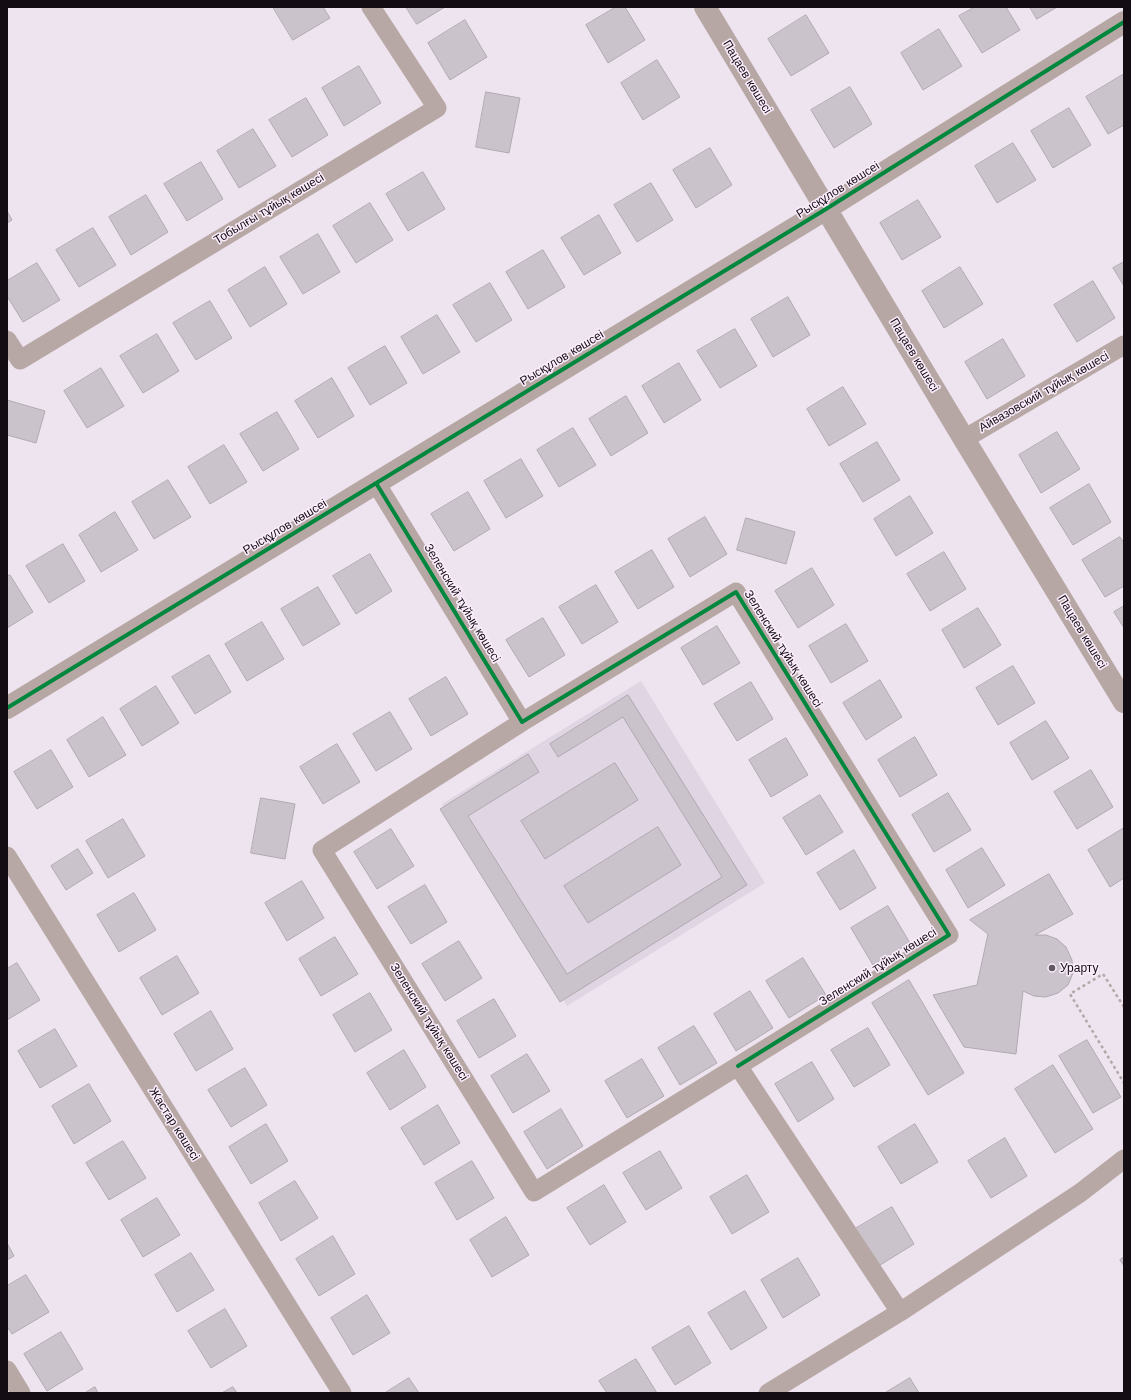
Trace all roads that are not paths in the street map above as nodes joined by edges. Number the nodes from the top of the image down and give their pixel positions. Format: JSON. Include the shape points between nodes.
{"nodes":[{"id":1,"x":371,"y":7,"type":"edge"},
{"id":2,"x":705,"y":7,"type":"edge"},
{"id":3,"x":1124,"y":22,"type":"edge"},
{"id":4,"x":826,"y":209,"type":"junction"},
{"id":5,"x":7,"y":340,"type":"edge"},
{"id":6,"x":1124,"y":345,"type":"edge"},
{"id":7,"x":964,"y":438,"type":"junction"},
{"id":8,"x":376,"y":483,"type":"junction"},
{"id":9,"x":1124,"y":702,"type":"edge"},
{"id":10,"x":7,"y":708,"type":"edge"},
{"id":11,"x":522,"y":722,"type":"junction"},
{"id":12,"x":7,"y":856,"type":"edge"},
{"id":13,"x":738,"y":1066,"type":"junction"},
{"id":14,"x":1124,"y":1159,"type":"edge"},
{"id":15,"x":900,"y":1312,"type":"junction"},
{"id":16,"x":7,"y":1370,"type":"edge"},
{"id":17,"x":21,"y":1393,"type":"edge"},
{"id":18,"x":342,"y":1393,"type":"edge"},
{"id":19,"x":768,"y":1393,"type":"edge"}],
"edges":[{"from":1,"to":5,"type":"street","name":"Тобылғы тұйық көшесі","via":[[437,108],[20,360]]},
{"from":2,"to":4,"type":"street","name":"Пацаев көшесі"},
{"from":3,"to":4,"type":"street","name":"Рысқұлов көшсеі"},
{"from":4,"to":7,"type":"street","name":"Пацаев көшесі"},
{"from":4,"to":8,"type":"street","name":"Рысқұлов көшсеі"},
{"from":6,"to":7,"type":"street","name":"Айвазовский тұйық көшесі"},
{"from":7,"to":9,"type":"street","name":"Пацаев көшесі"},
{"from":8,"to":10,"type":"street","name":"Рысқұлов көшсеі"},
{"from":8,"to":11,"type":"street","name":"Зеленский тұйық көшесі"},
{"from":11,"to":13,"type":"street","name":"Зеленский тұйық көшесі","via":[[322,850],[534,1192]]},
{"from":11,"to":13,"type":"street","name":"Зеленский тұйық көшесі","via":[[736,592],[745,605],[949,935]]},
{"from":12,"to":18,"type":"street","name":"Жастар көшесі"},
{"from":13,"to":15,"type":"street"},
{"from":14,"to":15,"type":"street","via":[[1080,1193]]},
{"from":15,"to":19,"type":"street"},
{"from":16,"to":17,"type":"street"}]}
